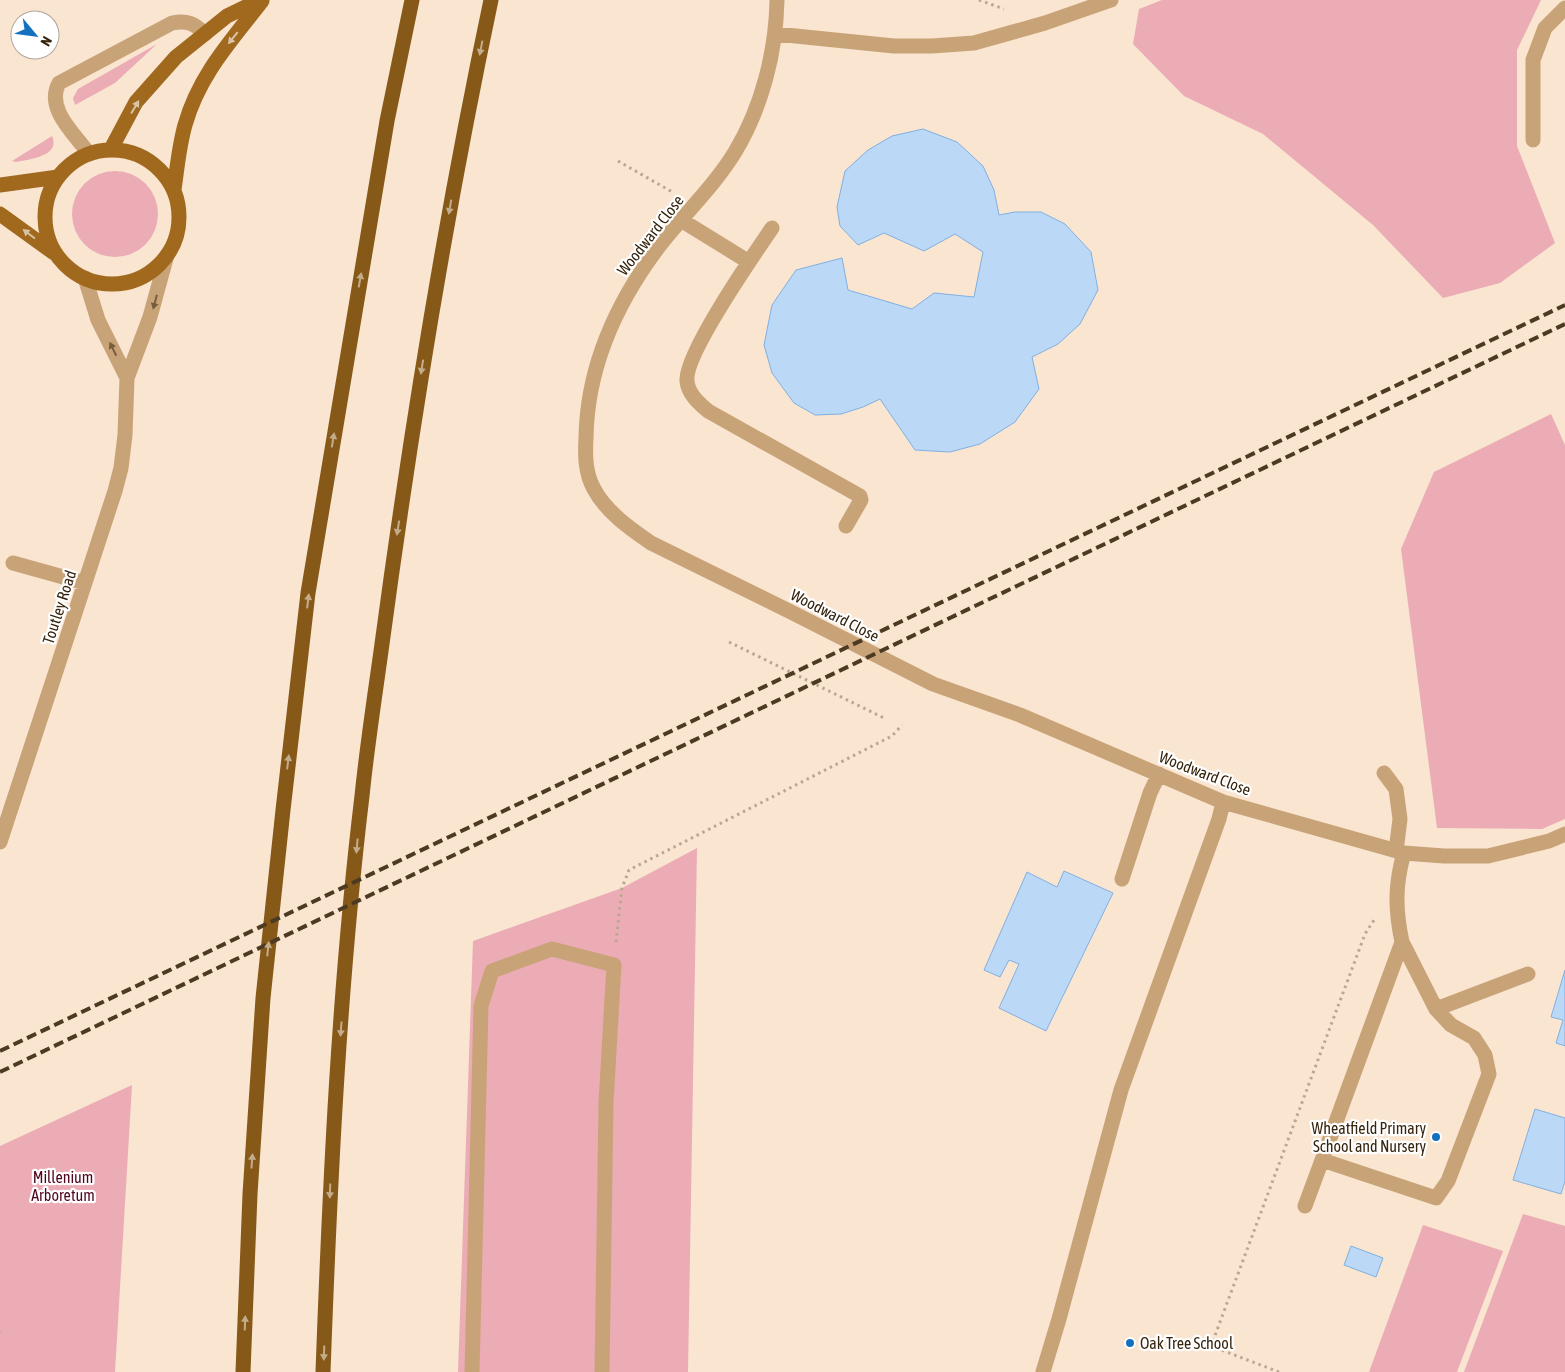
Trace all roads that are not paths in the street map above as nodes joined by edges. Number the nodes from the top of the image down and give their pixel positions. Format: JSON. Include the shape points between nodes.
{"nodes":[{"id":1,"x":261,"y":0,"type":"edge"},
{"id":2,"x":412,"y":0,"type":"edge"},
{"id":3,"x":491,"y":0,"type":"edge"},
{"id":4,"x":777,"y":0,"type":"edge"},
{"id":5,"x":1110,"y":0,"type":"edge"},
{"id":6,"x":1565,"y":8,"type":"edge"},
{"id":7,"x":206,"y":34,"type":"junction"},
{"id":8,"x":776,"y":34,"type":"junction"},
{"id":9,"x":1533,"y":140,"type":"dead end"},
{"id":10,"x":111,"y":150,"type":"junction"},
{"id":11,"x":89,"y":154,"type":"junction"},
{"id":12,"x":58,"y":177,"type":"junction"},
{"id":13,"x":0,"y":185,"type":"edge"},
{"id":14,"x":174,"y":190,"type":"junction"},
{"id":15,"x":0,"y":214,"type":"edge"},
{"id":16,"x":681,"y":220,"type":"junction"},
{"id":17,"x":772,"y":228,"type":"dead end"},
{"id":18,"x":57,"y":255,"type":"junction"},
{"id":19,"x":167,"y":255,"type":"junction"},
{"id":20,"x":749,"y":262,"type":"junction"},
{"id":21,"x":86,"y":278,"type":"junction"},
{"id":22,"x":127,"y":378,"type":"junction"},
{"id":23,"x":846,"y":526,"type":"dead end"},
{"id":24,"x":13,"y":563,"type":"dead end"},
{"id":25,"x":85,"y":583,"type":"junction"},
{"id":26,"x":1384,"y":772,"type":"dead end"},
{"id":27,"x":1159,"y":774,"type":"junction"},
{"id":28,"x":1223,"y":802,"type":"junction"},
{"id":29,"x":1565,"y":834,"type":"edge"},
{"id":30,"x":0,"y":842,"type":"edge"},
{"id":31,"x":1400,"y":852,"type":"junction"},
{"id":32,"x":1122,"y":879,"type":"dead end"},
{"id":33,"x":1402,"y":942,"type":"junction"},
{"id":34,"x":1528,"y":974,"type":"dead end"},
{"id":35,"x":1436,"y":1009,"type":"junction"},
{"id":36,"x":1322,"y":1160,"type":"junction"},
{"id":37,"x":1306,"y":1206,"type":"dead end"},
{"id":38,"x":243,"y":1372,"type":"edge"},
{"id":39,"x":323,"y":1372,"type":"edge"},
{"id":40,"x":472,"y":1372,"type":"edge"},
{"id":41,"x":602,"y":1372,"type":"edge"},
{"id":42,"x":1042,"y":1372,"type":"edge"}],
"edges":[{"from":1,"to":7,"type":"main road","via":[[227,16]]},
{"from":1,"to":14,"type":"main road","one_way":true,"via":[[218,57],[194,99],[184,128]]},
{"from":38,"to":2,"type":"highway","one_way":true,"via":[[250,1194],[264,998],[308,593],[386,131]]},
{"from":3,"to":39,"type":"highway","one_way":true,"via":[[455,176],[422,371],[361,797],[330,1186]]},
{"from":4,"to":8,"type":"street","name":"Woodward Close"},
{"from":5,"to":8,"type":"street","via":[[974,43],[894,46]]},
{"from":6,"to":9,"type":"street","via":[[1546,28],[1533,60]]},
{"from":10,"to":7,"type":"main road","one_way":true,"via":[[136,102],[176,57]]},
{"from":7,"to":11,"type":"street","via":[[195,24],[172,23],[59,83],[54,100],[57,109]]},
{"from":8,"to":16,"type":"street","name":"Woodward Close","via":[[771,61],[736,150],[722,172]]},
{"from":10,"to":11,"type":"main road"},
{"from":10,"to":14,"type":"main road","via":[[131,152],[148,160],[163,173]]},
{"from":11,"to":12,"type":"main road","via":[[77,159]]},
{"from":12,"to":13,"type":"main road"},
{"from":12,"to":18,"type":"main road","via":[[50,192],[45,224]]},
{"from":14,"to":19,"type":"main road","via":[[179,223]]},
{"from":18,"to":15,"type":"main road","one_way":true},
{"from":16,"to":20,"type":"street"},
{"from":16,"to":27,"type":"street","name":"Woodward Close","via":[[628,292],[603,346],[594,375],[585,457],[594,490],[606,504],[652,543],[933,684],[1020,715]]},
{"from":17,"to":20,"type":"street"},
{"from":18,"to":21,"type":"main road","via":[[70,269]]},
{"from":19,"to":21,"type":"main road","via":[[151,271],[130,281],[108,284]]},
{"from":19,"to":22,"type":"street","name":"Toutley Road","one_way":true,"via":[[150,317]]},
{"from":20,"to":23,"type":"street","via":[[689,366],[686,379],[689,391],[708,411],[860,496],[861,500]]},
{"from":22,"to":21,"type":"street","name":"Toutley Road","one_way":true,"via":[[98,320]]},
{"from":22,"to":25,"type":"street","name":"Toutley Road","via":[[121,468]]},
{"from":24,"to":25,"type":"street"},
{"from":25,"to":30,"type":"street","name":"Toutley Road"},
{"from":26,"to":31,"type":"street","via":[[1396,789]]},
{"from":27,"to":28,"type":"street","name":"Woodward Close"},
{"from":27,"to":32,"type":"street"},
{"from":28,"to":31,"type":"street","name":"Woodward Close"},
{"from":28,"to":42,"type":"street","via":[[1122,1090]]},
{"from":29,"to":31,"type":"street","name":"Woodward Close","via":[[1488,856]]},
{"from":31,"to":33,"type":"street","via":[[1396,886]]},
{"from":33,"to":35,"type":"street"},
{"from":33,"to":36,"type":"street"},
{"from":34,"to":35,"type":"street"},
{"from":35,"to":36,"type":"street","via":[[1451,1025],[1474,1038],[1485,1055],[1489,1074],[1448,1182],[1436,1198]]},
{"from":36,"to":37,"type":"street"},
{"from":40,"to":41,"type":"street","via":[[481,1006],[492,971],[552,949],[614,965],[606,1103]]}]}
